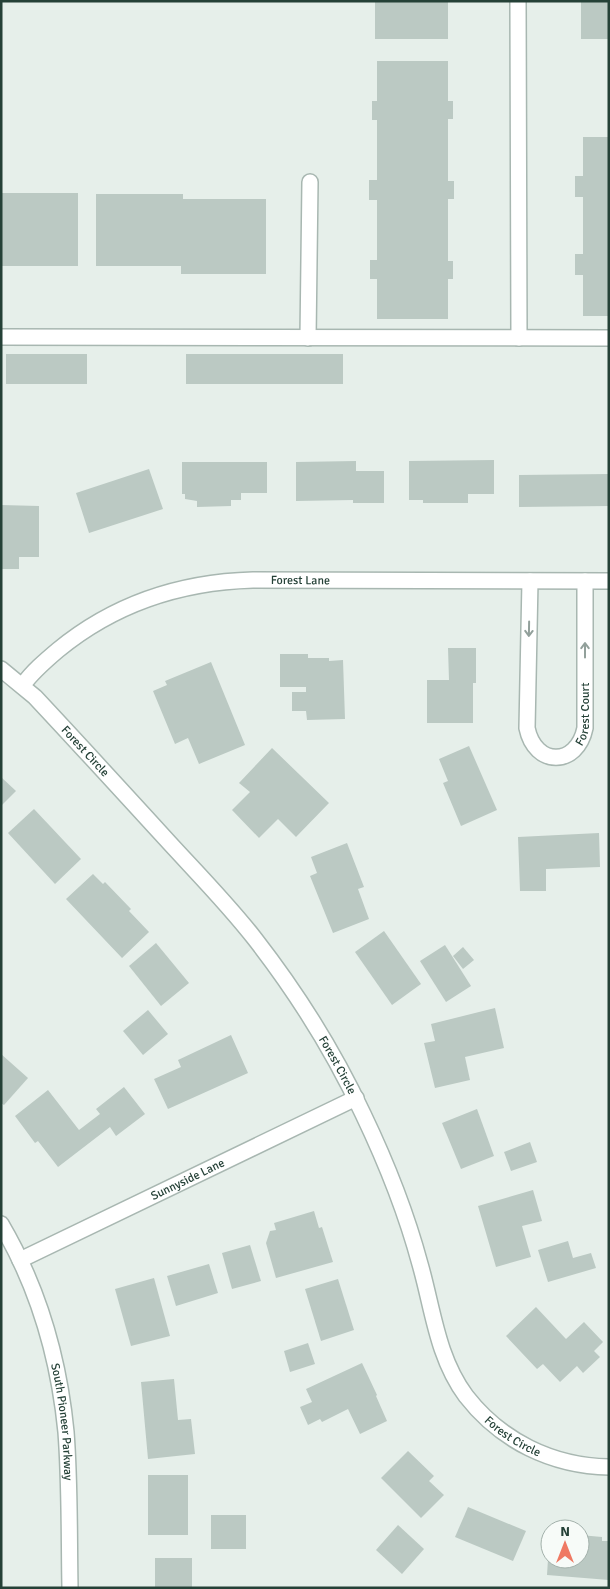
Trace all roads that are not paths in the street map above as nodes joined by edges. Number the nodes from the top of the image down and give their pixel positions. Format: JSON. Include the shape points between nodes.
{"nodes":[{"id":1,"x":518,"y":1,"type":"edge"},
{"id":2,"x":310,"y":182,"type":"dead end"},
{"id":3,"x":1,"y":337,"type":"edge"},
{"id":4,"x":308,"y":338,"type":"junction"},
{"id":5,"x":519,"y":338,"type":"junction"},
{"id":6,"x":609,"y":338,"type":"edge"},
{"id":7,"x":530,"y":581,"type":"junction"},
{"id":8,"x":585,"y":581,"type":"junction"},
{"id":9,"x":609,"y":581,"type":"edge"},
{"id":10,"x":1,"y":669,"type":"edge"},
{"id":11,"x":23,"y":686,"type":"junction"},
{"id":12,"x":356,"y":1098,"type":"junction"},
{"id":13,"x":1,"y":1224,"type":"edge"},
{"id":14,"x":20,"y":1260,"type":"junction"},
{"id":15,"x":609,"y":1467,"type":"edge"},
{"id":16,"x":70,"y":1588,"type":"edge"}],
"edges":[{"from":1,"to":5,"type":"street"},
{"from":2,"to":4,"type":"street"},
{"from":3,"to":4,"type":"street"},
{"from":4,"to":5,"type":"street"},
{"from":5,"to":6,"type":"street"},
{"from":7,"to":8,"type":"street","name":"Forest Lane"},
{"from":7,"to":8,"type":"street","name":"Forest Court","one_way":true,"via":[[527,728],[535,748],[556,757],[567,755],[576,748],[583,739],[585,728]]},
{"from":7,"to":11,"type":"street","name":"Forest Lane","via":[[239,580],[179,589],[129,606],[91,626],[49,658]]},
{"from":8,"to":9,"type":"street","name":"Forest Lane"},
{"from":10,"to":11,"type":"street","name":"Forest Circle"},
{"from":11,"to":12,"type":"street","name":"Forest Circle","via":[[244,926],[308,1013]]},
{"from":12,"to":14,"type":"street","name":"Sunnyside Lane"},
{"from":12,"to":15,"type":"street","name":"Forest Circle","via":[[400,1202],[420,1263],[440,1344],[459,1386],[482,1415],[518,1443],[561,1461]]},
{"from":13,"to":14,"type":"street","name":"South Pioneer Parkway"},
{"from":14,"to":16,"type":"street","name":"South Pioneer Parkway","via":[[44,1323],[61,1396],[67,1450]]}]}
